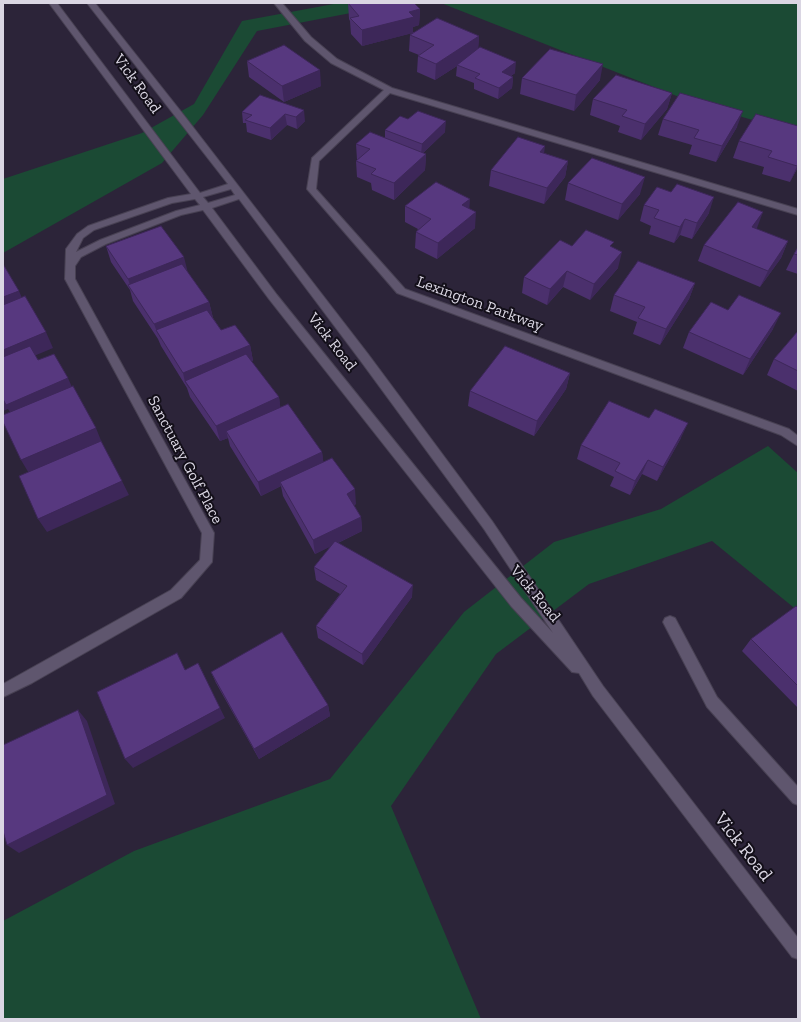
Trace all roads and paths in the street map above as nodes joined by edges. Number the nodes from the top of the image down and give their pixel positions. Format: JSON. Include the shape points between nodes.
{"nodes":[{"id":1,"x":53,"y":3,"type":"edge"},
{"id":2,"x":91,"y":3,"type":"edge"},
{"id":3,"x":278,"y":3,"type":"edge"},
{"id":4,"x":389,"y":90,"type":"junction"},
{"id":5,"x":232,"y":186,"type":"junction"},
{"id":6,"x":198,"y":196,"type":"junction"},
{"id":7,"x":240,"y":196,"type":"junction"},
{"id":8,"x":206,"y":207,"type":"junction"},
{"id":9,"x":798,"y":212,"type":"edge"},
{"id":10,"x":104,"y":223,"type":"junction"},
{"id":11,"x":115,"y":238,"type":"junction"},
{"id":12,"x":70,"y":266,"type":"junction"},
{"id":13,"x":798,"y":442,"type":"edge"},
{"id":14,"x":670,"y":622,"type":"dead end"},
{"id":15,"x":3,"y":691,"type":"edge"},
{"id":16,"x":598,"y":691,"type":"junction"},
{"id":17,"x":798,"y":798,"type":"edge"},
{"id":18,"x":798,"y":951,"type":"edge"}],
"edges":[{"from":1,"to":6,"type":"street","name":"Vick Road"},
{"from":2,"to":5,"type":"street","name":"Vick Road"},
{"from":3,"to":4,"type":"street","via":[[308,39],[334,61]]},
{"from":4,"to":9,"type":"street"},
{"from":4,"to":13,"type":"street","name":"Lexington Parkway","via":[[315,160],[312,189],[401,291],[785,432]]},
{"from":5,"to":6,"type":"street","name":"Sanctuary Golf Place"},
{"from":5,"to":7,"type":"street","name":"Vick Road"},
{"from":6,"to":8,"type":"street","name":"Vick Road"},
{"from":6,"to":10,"type":"street","name":"Sanctuary Golf Place","via":[[171,200]]},
{"from":7,"to":8,"type":"street"},
{"from":7,"to":16,"type":"street","name":"Vick Road","via":[[364,357],[488,525]]},
{"from":8,"to":11,"type":"street","via":[[179,213]]},
{"from":8,"to":16,"type":"street","name":"Vick Road","via":[[273,297],[516,602]]},
{"from":10,"to":11,"type":"street"},
{"from":10,"to":12,"type":"street","name":"Sanctuary Golf Place","via":[[80,236],[71,250]]},
{"from":11,"to":12,"type":"street","via":[[78,255]]},
{"from":12,"to":15,"type":"street","name":"Sanctuary Golf Place","via":[[70,279],[208,533],[206,562],[176,594]]},
{"from":14,"to":17,"type":"street","via":[[712,702]]},
{"from":16,"to":18,"type":"street","name":"Vick Road"}]}
